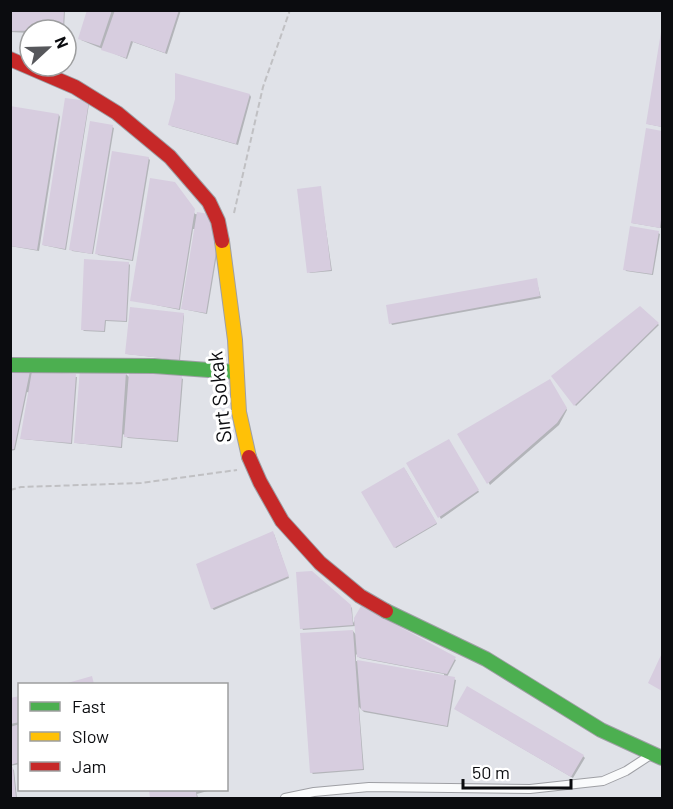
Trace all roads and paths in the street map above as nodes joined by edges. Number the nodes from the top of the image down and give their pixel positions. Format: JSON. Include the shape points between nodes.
{"nodes":[{"id":1,"x":290,"y":10,"type":"edge"},
{"id":2,"x":10,"y":59,"type":"edge"},
{"id":3,"x":218,"y":221,"type":"junction"},
{"id":4,"x":10,"y":365,"type":"edge"},
{"id":5,"x":236,"y":372,"type":"junction"},
{"id":6,"x":254,"y":468,"type":"junction"},
{"id":7,"x":10,"y":490,"type":"edge"},
{"id":8,"x":657,"y":756,"type":"edge"},
{"id":9,"x":285,"y":798,"type":"edge"}],
"edges":[{"from":1,"to":3,"type":"path","via":[[263,87],[233,217]]},
{"from":2,"to":3,"type":"street","name":"Sırt Sokak","via":[[75,87],[117,113],[170,157],[209,202]]},
{"from":3,"to":5,"type":"street","name":"Sırt Sokak"},
{"from":4,"to":5,"type":"street","via":[[154,366]]},
{"from":5,"to":6,"type":"street","name":"Sırt Sokak","via":[[239,412]]},
{"from":6,"to":7,"type":"path","via":[[141,483],[21,486]]},
{"from":6,"to":8,"type":"street","name":"Sırt Sokak","via":[[282,521],[320,563],[360,596],[401,620],[486,659],[601,730]]},
{"from":8,"to":9,"type":"lane","via":[[603,781],[530,789],[369,787]]}]}
